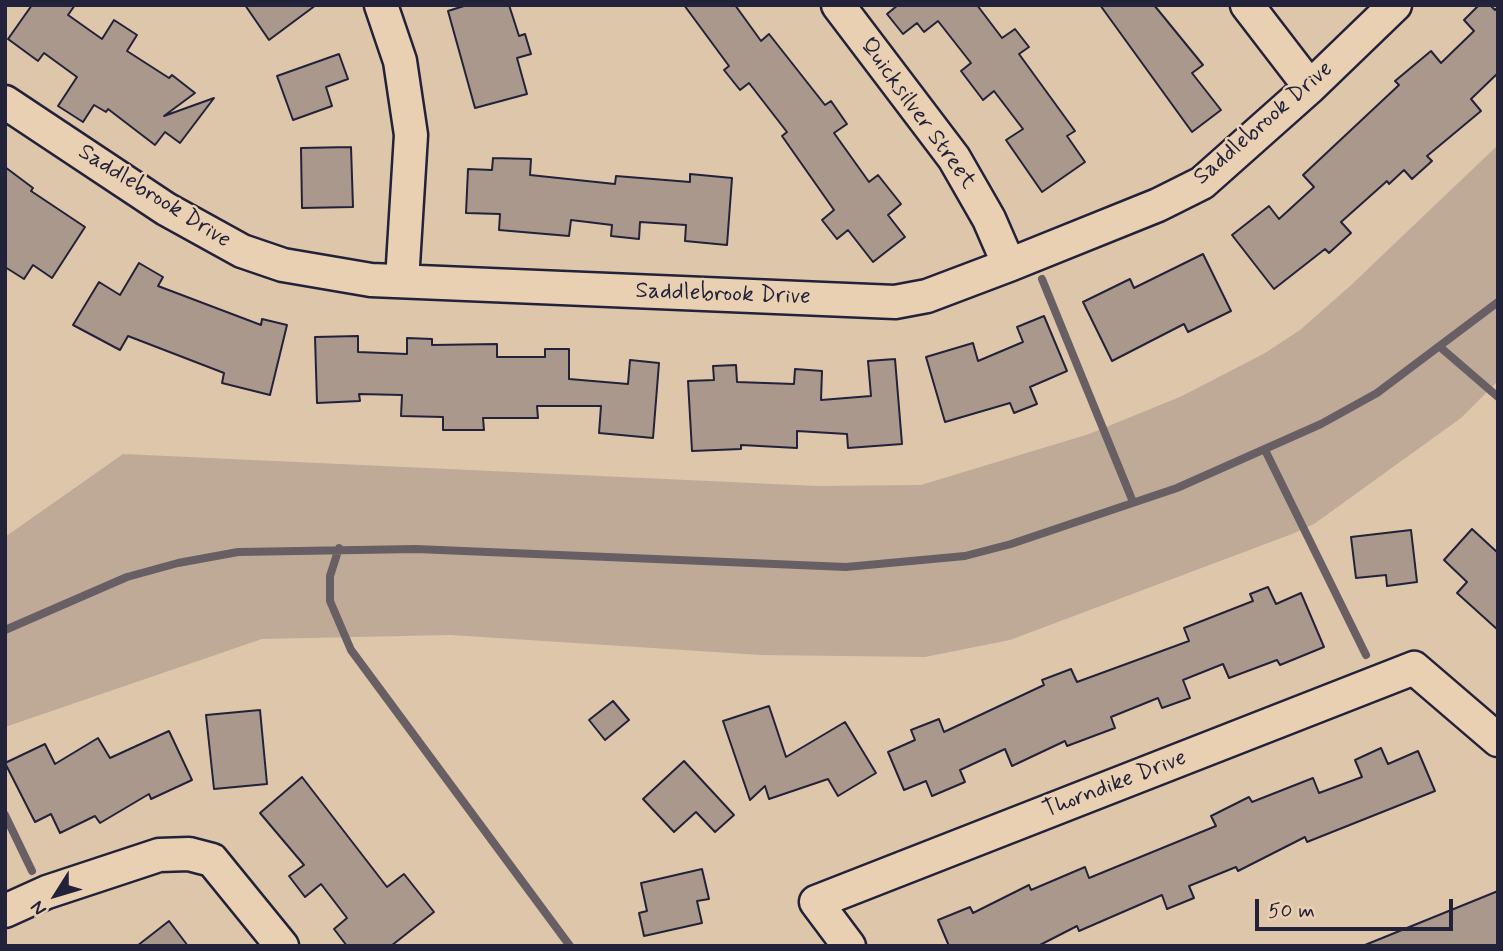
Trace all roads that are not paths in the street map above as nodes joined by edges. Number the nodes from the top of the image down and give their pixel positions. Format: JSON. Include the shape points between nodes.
{"nodes":[{"id":1,"x":381,"y":5,"type":"edge"},
{"id":2,"x":838,"y":5,"type":"edge"},
{"id":3,"x":1247,"y":5,"type":"edge"},
{"id":4,"x":1395,"y":5,"type":"edge"},
{"id":5,"x":1310,"y":87,"type":"junction"},
{"id":6,"x":5,"y":102,"type":"edge"},
{"id":7,"x":1009,"y":265,"type":"junction"},
{"id":8,"x":401,"y":281,"type":"junction"},
{"id":9,"x":1498,"y":740,"type":"edge"},
{"id":10,"x":5,"y":911,"type":"edge"},
{"id":11,"x":282,"y":946,"type":"edge"},
{"id":12,"x":849,"y":946,"type":"edge"}],
"edges":[{"from":1,"to":8,"type":"street","via":[[400,61],[411,135]]},
{"from":2,"to":7,"type":"street","name":"Quicksilver Street","via":[[954,158]]},
{"from":3,"to":5,"type":"street"},
{"from":4,"to":5,"type":"street","name":"Saddlebrook Drive"},
{"from":5,"to":7,"type":"street","name":"Saddlebrook Drive","via":[[1202,183]]},
{"from":6,"to":8,"type":"street","name":"Saddlebrook Drive","via":[[166,209],[242,251],[328,274]]},
{"from":7,"to":8,"type":"street","name":"Saddlebrook Drive","via":[[927,296],[895,302]]},
{"from":9,"to":12,"type":"street","name":"Thorndike Drive","via":[[1414,668],[816,902]]},
{"from":10,"to":11,"type":"street","via":[[47,892],[159,855],[189,854],[212,860]]}]}
